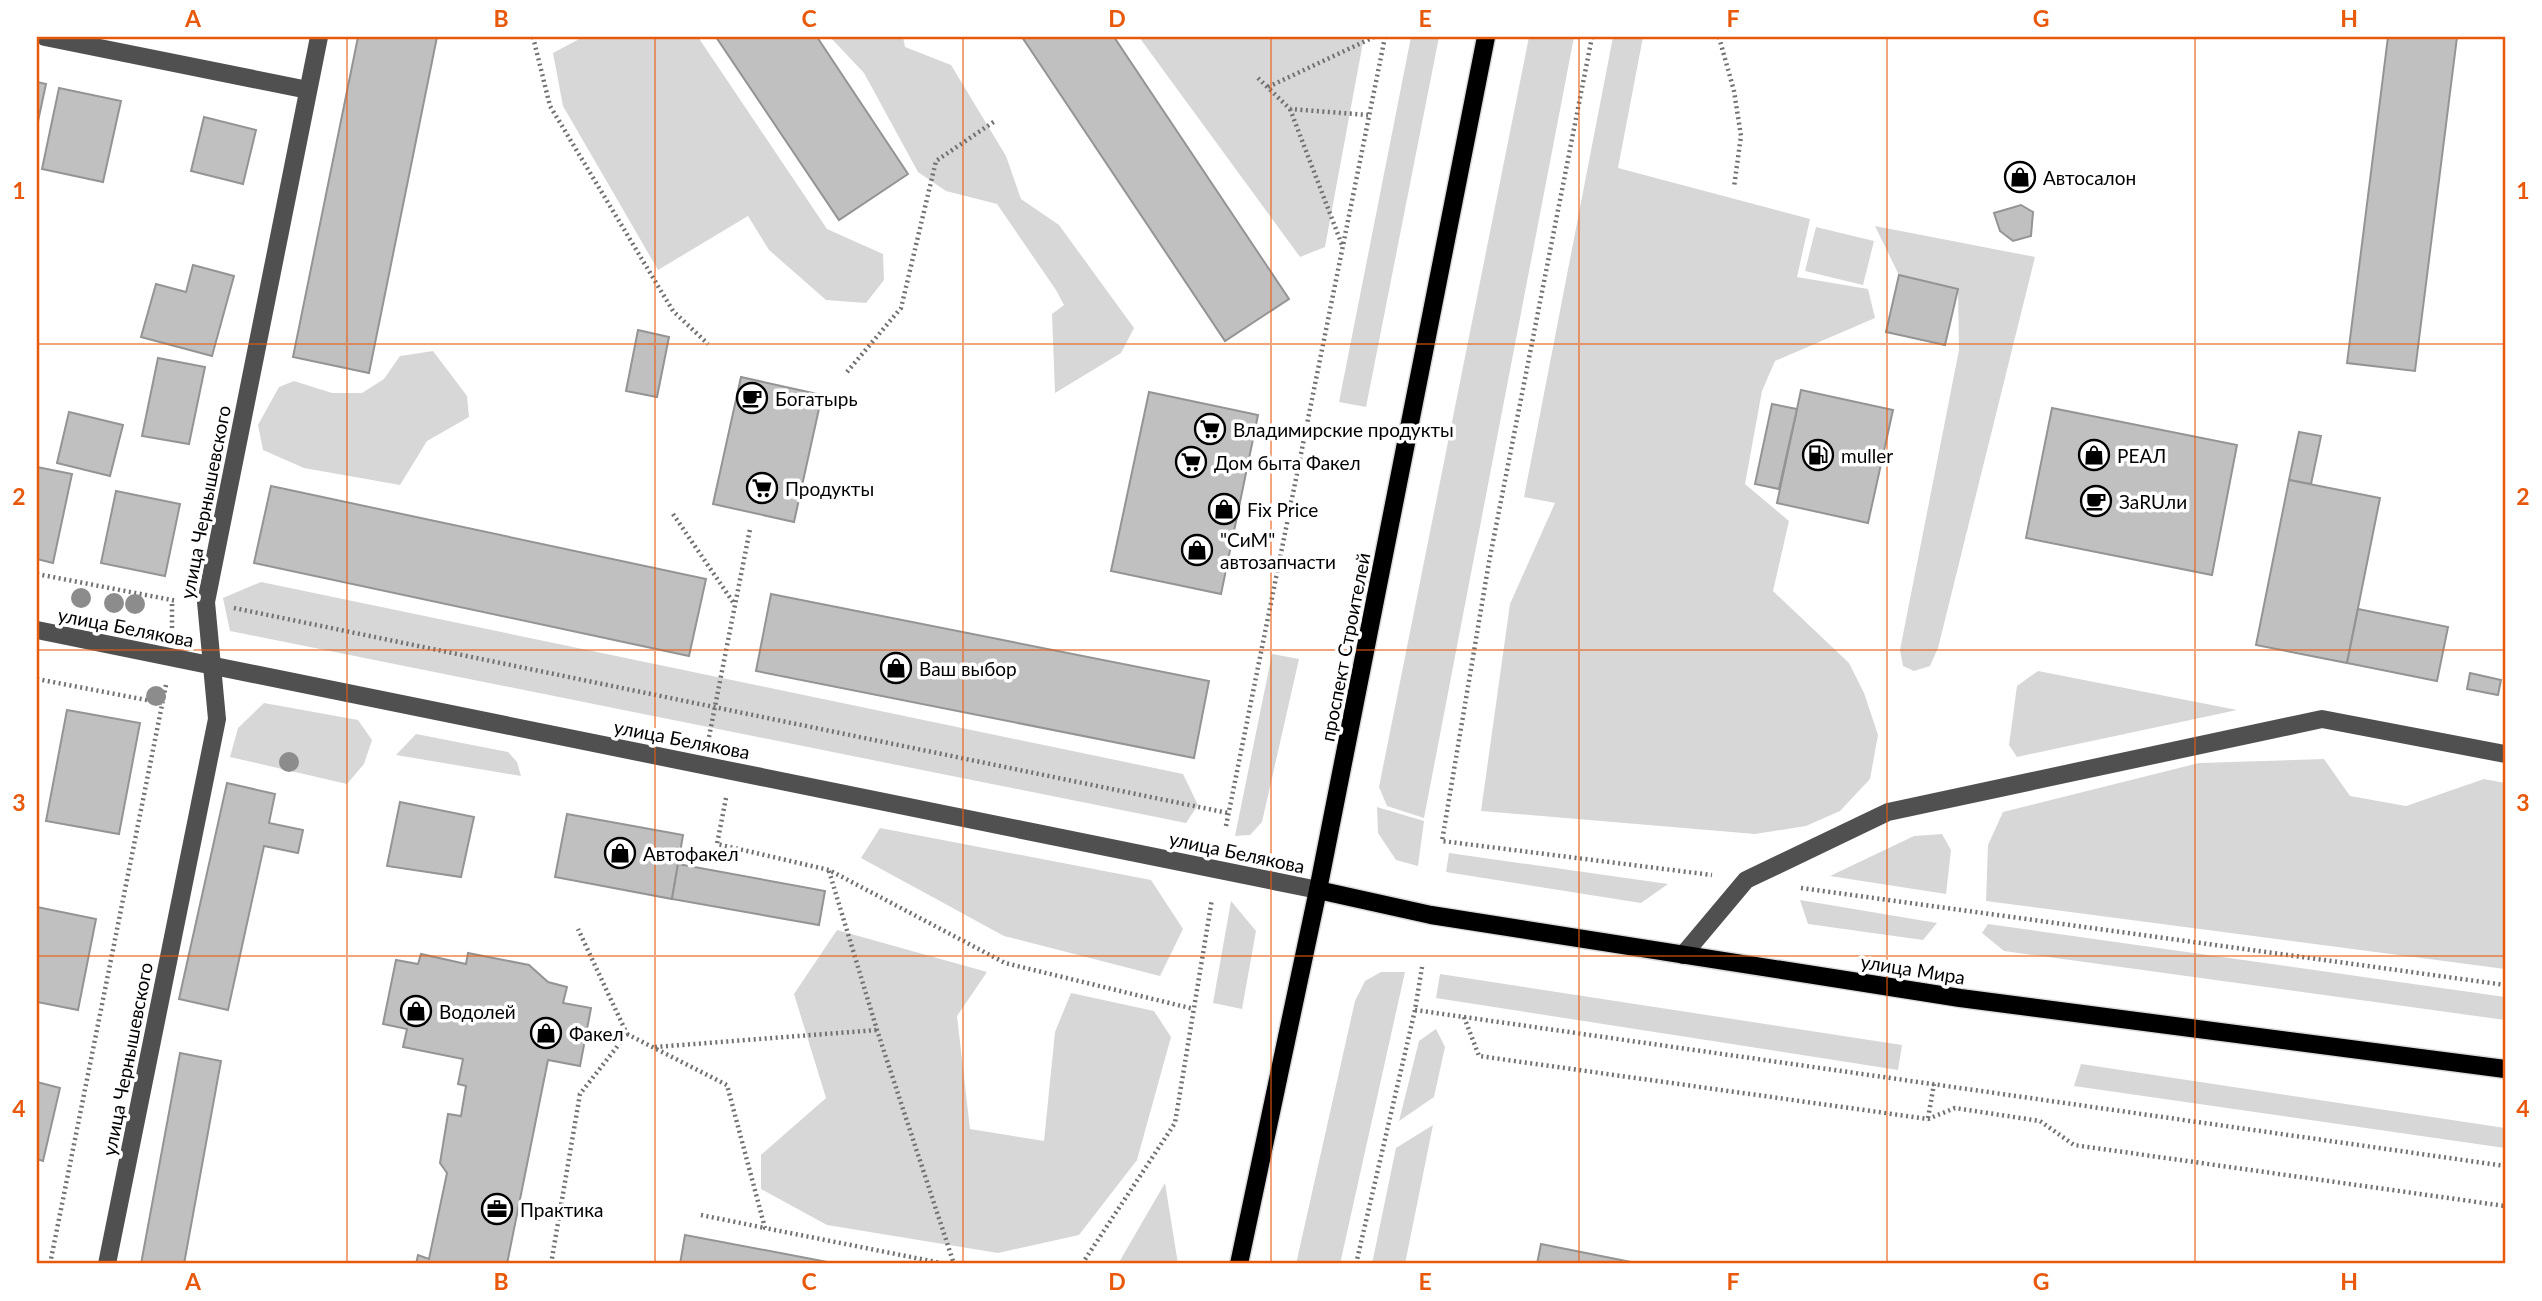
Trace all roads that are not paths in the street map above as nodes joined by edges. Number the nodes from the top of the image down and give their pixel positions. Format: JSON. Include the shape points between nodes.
{"nodes":[{"id":1,"x":46,"y":37,"type":"edge"},
{"id":2,"x":320,"y":37,"type":"edge"},
{"id":3,"x":1486,"y":37,"type":"edge"},
{"id":4,"x":308,"y":90,"type":"junction"},
{"id":5,"x":37,"y":630,"type":"edge"},
{"id":6,"x":212,"y":665,"type":"junction"},
{"id":7,"x":2505,"y":754,"type":"edge"},
{"id":8,"x":1318,"y":890,"type":"junction"},
{"id":9,"x":1683,"y":955,"type":"junction"},
{"id":10,"x":2505,"y":1069,"type":"edge"},
{"id":11,"x":107,"y":1264,"type":"edge"},
{"id":12,"x":1238,"y":1264,"type":"edge"}],
"edges":[{"from":1,"to":4,"type":"street"},
{"from":2,"to":4,"type":"street","name":"улица Чернышевского"},
{"from":3,"to":8,"type":"main road","name":"проспект Строителей"},
{"from":4,"to":6,"type":"street","name":"улица Чернышевского","via":[[206,602]]},
{"from":5,"to":6,"type":"street","name":"улица Белякова"},
{"from":6,"to":8,"type":"street","name":"улица Белякова"},
{"from":6,"to":11,"type":"street","name":"улица Чернышевского","via":[[217,719]]},
{"from":7,"to":9,"type":"street","via":[[2322,719],[1888,811],[1746,880]]},
{"from":8,"to":9,"type":"main road","name":"улица Мира","via":[[1431,915]]},
{"from":8,"to":12,"type":"main road","name":"проспект Строителей"},
{"from":9,"to":10,"type":"main road","name":"улица Мира","via":[[1960,998]]}]}
